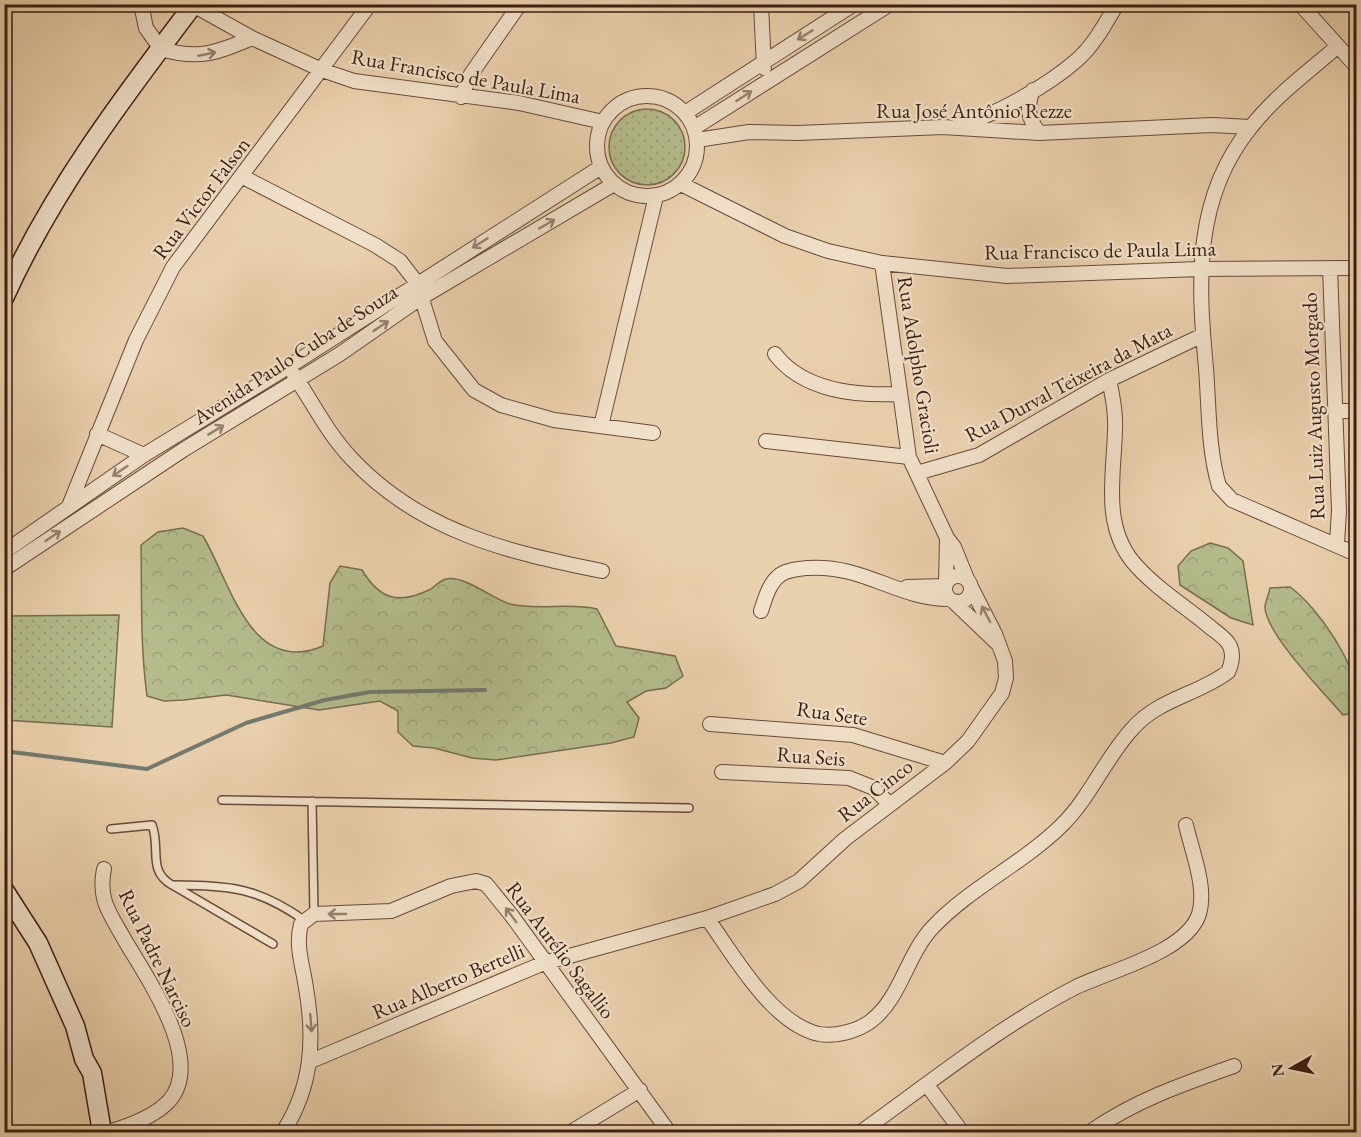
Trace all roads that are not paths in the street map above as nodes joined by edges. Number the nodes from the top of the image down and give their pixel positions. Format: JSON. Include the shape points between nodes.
{"nodes":[{"id":1,"x":141,"y":4,"type":"edge"},
{"id":2,"x":370,"y":4,"type":"edge"},
{"id":3,"x":520,"y":4,"type":"edge"},
{"id":4,"x":761,"y":4,"type":"edge"},
{"id":5,"x":854,"y":4,"type":"edge"},
{"id":6,"x":890,"y":4,"type":"edge"},
{"id":7,"x":1117,"y":4,"type":"edge"},
{"id":8,"x":1300,"y":4,"type":"edge"},
{"id":9,"x":193,"y":5,"type":"edge"},
{"id":10,"x":252,"y":38,"type":"junction"},
{"id":11,"x":1338,"y":46,"type":"junction"},
{"id":12,"x":161,"y":49,"type":"junction"},
{"id":13,"x":763,"y":61,"type":"junction"},
{"id":14,"x":1356,"y":66,"type":"edge"},
{"id":15,"x":322,"y":70,"type":"junction"},
{"id":16,"x":766,"y":82,"type":"junction"},
{"id":17,"x":1033,"y":90,"type":"junction"},
{"id":18,"x":461,"y":97,"type":"junction"},
{"id":19,"x":685,"y":113,"type":"junction"},
{"id":20,"x":603,"y":122,"type":"junction"},
{"id":21,"x":943,"y":127,"type":"junction"},
{"id":22,"x":1250,"y":127,"type":"junction"},
{"id":23,"x":1039,"y":133,"type":"junction"},
{"id":24,"x":696,"y":134,"type":"junction"},
{"id":25,"x":601,"y":166,"type":"junction"},
{"id":26,"x":243,"y":177,"type":"junction"},
{"id":27,"x":614,"y":184,"type":"junction"},
{"id":28,"x":681,"y":184,"type":"junction"},
{"id":29,"x":656,"y":196,"type":"junction"},
{"id":30,"x":882,"y":263,"type":"junction"},
{"id":31,"x":1330,"y":268,"type":"junction"},
{"id":32,"x":1356,"y":268,"type":"edge"},
{"id":33,"x":1200,"y":269,"type":"junction"},
{"id":34,"x":417,"y":283,"type":"junction"},
{"id":35,"x":4,"y":298,"type":"edge"},
{"id":36,"x":419,"y":299,"type":"junction"},
{"id":37,"x":1203,"y":335,"type":"junction"},
{"id":38,"x":775,"y":354,"type":"dead end"},
{"id":39,"x":288,"y":367,"type":"junction"},
{"id":40,"x":1108,"y":380,"type":"junction"},
{"id":41,"x":298,"y":381,"type":"junction"},
{"id":42,"x":900,"y":394,"type":"junction"},
{"id":43,"x":1336,"y":411,"type":"junction"},
{"id":44,"x":1356,"y":411,"type":"edge"},
{"id":45,"x":601,"y":426,"type":"junction"},
{"id":46,"x":653,"y":433,"type":"dead end"},
{"id":47,"x":97,"y":434,"type":"junction"},
{"id":48,"x":766,"y":441,"type":"dead end"},
{"id":49,"x":144,"y":455,"type":"junction"},
{"id":50,"x":909,"y":457,"type":"junction"},
{"id":51,"x":916,"y":473,"type":"junction"},
{"id":52,"x":69,"y":506,"type":"junction"},
{"id":53,"x":947,"y":538,"type":"junction"},
{"id":54,"x":1337,"y":543,"type":"junction"},
{"id":55,"x":4,"y":552,"type":"edge"},
{"id":56,"x":1356,"y":554,"type":"edge"},
{"id":57,"x":4,"y":569,"type":"edge"},
{"id":58,"x":602,"y":571,"type":"dead end"},
{"id":59,"x":969,"y":583,"type":"junction"},
{"id":60,"x":948,"y":592,"type":"junction"},
{"id":61,"x":761,"y":611,"type":"dead end"},
{"id":62,"x":997,"y":643,"type":"junction"},
{"id":63,"x":710,"y":724,"type":"dead end"},
{"id":64,"x":945,"y":763,"type":"junction"},
{"id":65,"x":722,"y":772,"type":"dead end"},
{"id":66,"x":222,"y":800,"type":"dead end"},
{"id":67,"x":312,"y":801,"type":"junction"},
{"id":68,"x":889,"y":804,"type":"junction"},
{"id":69,"x":688,"y":808,"type":"dead end"},
{"id":70,"x":1186,"y":825,"type":"dead end"},
{"id":71,"x":111,"y":829,"type":"dead end"},
{"id":72,"x":104,"y":869,"type":"dead end"},
{"id":73,"x":172,"y":885,"type":"junction"},
{"id":74,"x":4,"y":890,"type":"edge"},
{"id":75,"x":309,"y":917,"type":"junction"},
{"id":76,"x":707,"y":918,"type":"junction"},
{"id":77,"x":273,"y":944,"type":"dead end"},
{"id":78,"x":544,"y":963,"type":"junction"},
{"id":79,"x":84,"y":1059,"type":"junction"},
{"id":80,"x":311,"y":1061,"type":"junction"},
{"id":81,"x":1234,"y":1066,"type":"dead end"},
{"id":82,"x":927,"y":1085,"type":"junction"},
{"id":83,"x":640,"y":1090,"type":"junction"},
{"id":84,"x":88,"y":1132,"type":"edge"},
{"id":85,"x":102,"y":1132,"type":"edge"},
{"id":86,"x":108,"y":1132,"type":"edge"},
{"id":87,"x":283,"y":1132,"type":"edge"},
{"id":88,"x":572,"y":1132,"type":"edge"},
{"id":89,"x":669,"y":1132,"type":"edge"},
{"id":90,"x":861,"y":1132,"type":"edge"},
{"id":91,"x":962,"y":1132,"type":"edge"},
{"id":92,"x":1090,"y":1132,"type":"edge"}],
"edges":[{"from":1,"to":12,"type":"street","via":[[146,28]]},
{"from":2,"to":15,"type":"street","name":"Rua Victor Falson"},
{"from":3,"to":18,"type":"street","via":[[471,74]]},
{"from":4,"to":13,"type":"street"},
{"from":5,"to":13,"type":"street","one_way":true},
{"from":6,"to":16,"type":"street"},
{"from":7,"to":17,"type":"street","via":[[1097,37],[1076,61]]},
{"from":8,"to":11,"type":"street"},
{"from":9,"to":10,"type":"street","name":"Rua Francisco de Paula Lima"},
{"from":9,"to":12,"type":"main road"},
{"from":12,"to":10,"type":"street","one_way":true,"via":[[195,56]]},
{"from":10,"to":15,"type":"street","name":"Rua Francisco de Paula Lima"},
{"from":11,"to":14,"type":"street"},
{"from":11,"to":22,"type":"street"},
{"from":12,"to":35,"type":"main road","via":[[50,208]]},
{"from":13,"to":16,"type":"street"},
{"from":13,"to":19,"type":"street"},
{"from":15,"to":18,"type":"street","name":"Rua Francisco de Paula Lima","via":[[354,81]]},
{"from":15,"to":26,"type":"street","name":"Rua Victor Falson"},
{"from":24,"to":16,"type":"street","one_way":true},
{"from":17,"to":21,"type":"street","via":[[972,122]]},
{"from":17,"to":23,"type":"street","via":[[1026,106]]},
{"from":18,"to":20,"type":"street","name":"Rua Francisco de Paula Lima","via":[[519,103]]},
{"from":19,"to":20,"type":"street","via":[[665,100],[642,96],[626,100]]},
{"from":19,"to":24,"type":"street"},
{"from":20,"to":25,"type":"street","via":[[597,148]]},
{"from":21,"to":23,"type":"street","name":"Rua José Antônio Rezze"},
{"from":21,"to":24,"type":"street","name":"Rua José Antônio Rezze"},
{"from":22,"to":23,"type":"street","name":"Rua José Antônio Rezze","via":[[1212,125]]},
{"from":22,"to":33,"type":"street","via":[[1229,161],[1212,202]]},
{"from":24,"to":28,"type":"street","via":[[694,164]]},
{"from":25,"to":27,"type":"street"},
{"from":25,"to":34,"type":"street","name":"Avenida Paulo Cuba de Souza","one_way":true},
{"from":26,"to":34,"type":"street","via":[[375,245],[400,261]]},
{"from":26,"to":47,"type":"street","name":"Rua Victor Falson","via":[[173,267],[136,340]]},
{"from":27,"to":29,"type":"street","via":[[634,195]]},
{"from":36,"to":27,"type":"street","name":"Avenida Paulo Cuba de Souza","one_way":true},
{"from":28,"to":29,"type":"street"},
{"from":28,"to":30,"type":"street","name":"Rua Francisco de Paula Lima","via":[[785,236]]},
{"from":29,"to":45,"type":"street"},
{"from":30,"to":33,"type":"street","name":"Rua Francisco de Paula Lima","via":[[1006,276]]},
{"from":30,"to":42,"type":"street","name":"Rua Adolpho Gracioli"},
{"from":31,"to":32,"type":"street","name":"Rua Francisco de Paula Lima"},
{"from":31,"to":33,"type":"street","name":"Rua Francisco de Paula Lima"},
{"from":31,"to":43,"type":"street","name":"Rua Luiz Augusto Morgado"},
{"from":33,"to":37,"type":"street"},
{"from":34,"to":36,"type":"street"},
{"from":34,"to":39,"type":"street","name":"Avenida Paulo Cuba de Souza"},
{"from":41,"to":36,"type":"street","name":"Avenida Paulo Cuba de Souza","one_way":true},
{"from":36,"to":45,"type":"street","via":[[435,341],[474,390],[501,405],[554,420]]},
{"from":37,"to":40,"type":"street","name":"Rua Durval Teixeira da Mata"},
{"from":37,"to":54,"type":"street","via":[[1219,486],[1232,500],[1251,510]]},
{"from":38,"to":42,"type":"street","via":[[799,377],[825,386],[858,393]]},
{"from":39,"to":41,"type":"street"},
{"from":39,"to":49,"type":"street","name":"Avenida Paulo Cuba de Souza"},
{"from":40,"to":51,"type":"street","name":"Rua Durval Teixeira da Mata","via":[[979,455]]},
{"from":40,"to":76,"type":"street","via":[[1115,430],[1110,493],[1121,545],[1156,584],[1228,642],[1232,657],[1228,672],[1163,705],[1133,727],[1061,827],[963,898],[931,929],[884,1008],[860,1028],[820,1034],[802,1027],[776,1008]]},
{"from":57,"to":41,"type":"street","name":"Avenida Paulo Cuba de Souza","one_way":true,"via":[[183,450]]},
{"from":41,"to":58,"type":"street","via":[[328,430],[351,458],[423,517],[512,552]]},
{"from":42,"to":50,"type":"street","name":"Rua Adolpho Gracioli"},
{"from":43,"to":44,"type":"street"},
{"from":43,"to":54,"type":"street","name":"Rua Luiz Augusto Morgado"},
{"from":45,"to":46,"type":"street"},
{"from":47,"to":49,"type":"street"},
{"from":47,"to":52,"type":"street","name":"Rua Victor Falson"},
{"from":48,"to":50,"type":"street"},
{"from":49,"to":52,"type":"street","name":"Avenida Paulo Cuba de Souza","one_way":true},
{"from":50,"to":51,"type":"street","name":"Rua Adolpho Gracioli"},
{"from":51,"to":53,"type":"street","name":"Rua Adolpho Gracioli"},
{"from":52,"to":55,"type":"street","name":"Avenida Paulo Cuba de Souza"},
{"from":53,"to":59,"type":"street","name":"Rua Adolpho Gracioli"},
{"from":53,"to":60,"type":"street","name":"Rua Adolpho Gracioli"},
{"from":54,"to":56,"type":"street"},
{"from":59,"to":60,"type":"street","via":[[958,575]]},
{"from":59,"to":60,"type":"street","via":[[966,599]]},
{"from":62,"to":59,"type":"street","name":"Rua Cinco","one_way":true},
{"from":60,"to":61,"type":"street","via":[[896,587],[836,568],[799,568],[779,576]]},
{"from":60,"to":62,"type":"street","name":"Rua Cinco"},
{"from":62,"to":64,"type":"street","name":"Rua Cinco","via":[[1005,661],[1002,693],[968,741]]},
{"from":63,"to":64,"type":"street","name":"Rua Sete","via":[[853,735]]},
{"from":64,"to":68,"type":"street","name":"Rua Cinco"},
{"from":65,"to":68,"type":"street","name":"Rua Seis","via":[[849,778],[874,788]]},
{"from":66,"to":67,"type":"lane"},
{"from":67,"to":69,"type":"lane"},
{"from":67,"to":75,"type":"lane"},
{"from":68,"to":76,"type":"street","name":"Rua Cinco","via":[[800,881]]},
{"from":70,"to":82,"type":"street","via":[[1200,899],[1198,915],[1180,940],[1076,987],[1027,1015]]},
{"from":71,"to":73,"type":"lane","via":[[152,825],[156,870]]},
{"from":72,"to":86,"type":"street","name":"Rua Padre Narciso","via":[[102,898],[164,1012],[182,1061],[181,1078],[170,1100],[154,1113]]},
{"from":73,"to":75,"type":"lane","via":[[250,891]]},
{"from":73,"to":77,"type":"lane"},
{"from":74,"to":79,"type":"main road","via":[[57,980]]},
{"from":78,"to":75,"type":"street","name":"Rua Aurélio Sagallio","one_way":true,"via":[[493,892],[477,881],[458,884],[391,911]]},
{"from":75,"to":80,"type":"street","one_way":true,"via":[[298,944],[312,1026]]},
{"from":76,"to":78,"type":"street","name":"Rua Alberto Bertelli"},
{"from":78,"to":80,"type":"street","name":"Rua Alberto Bertelli"},
{"from":78,"to":83,"type":"street","name":"Rua Aurélio Sagallio"},
{"from":79,"to":84,"type":"main road"},
{"from":79,"to":85,"type":"main road","via":[[92,1073]]},
{"from":80,"to":87,"type":"street"},
{"from":81,"to":92,"type":"street","via":[[1148,1097]]},
{"from":82,"to":90,"type":"street"},
{"from":82,"to":91,"type":"street"},
{"from":83,"to":88,"type":"street"},
{"from":83,"to":89,"type":"street","name":"Rua Aurélio Sagallio"}]}
